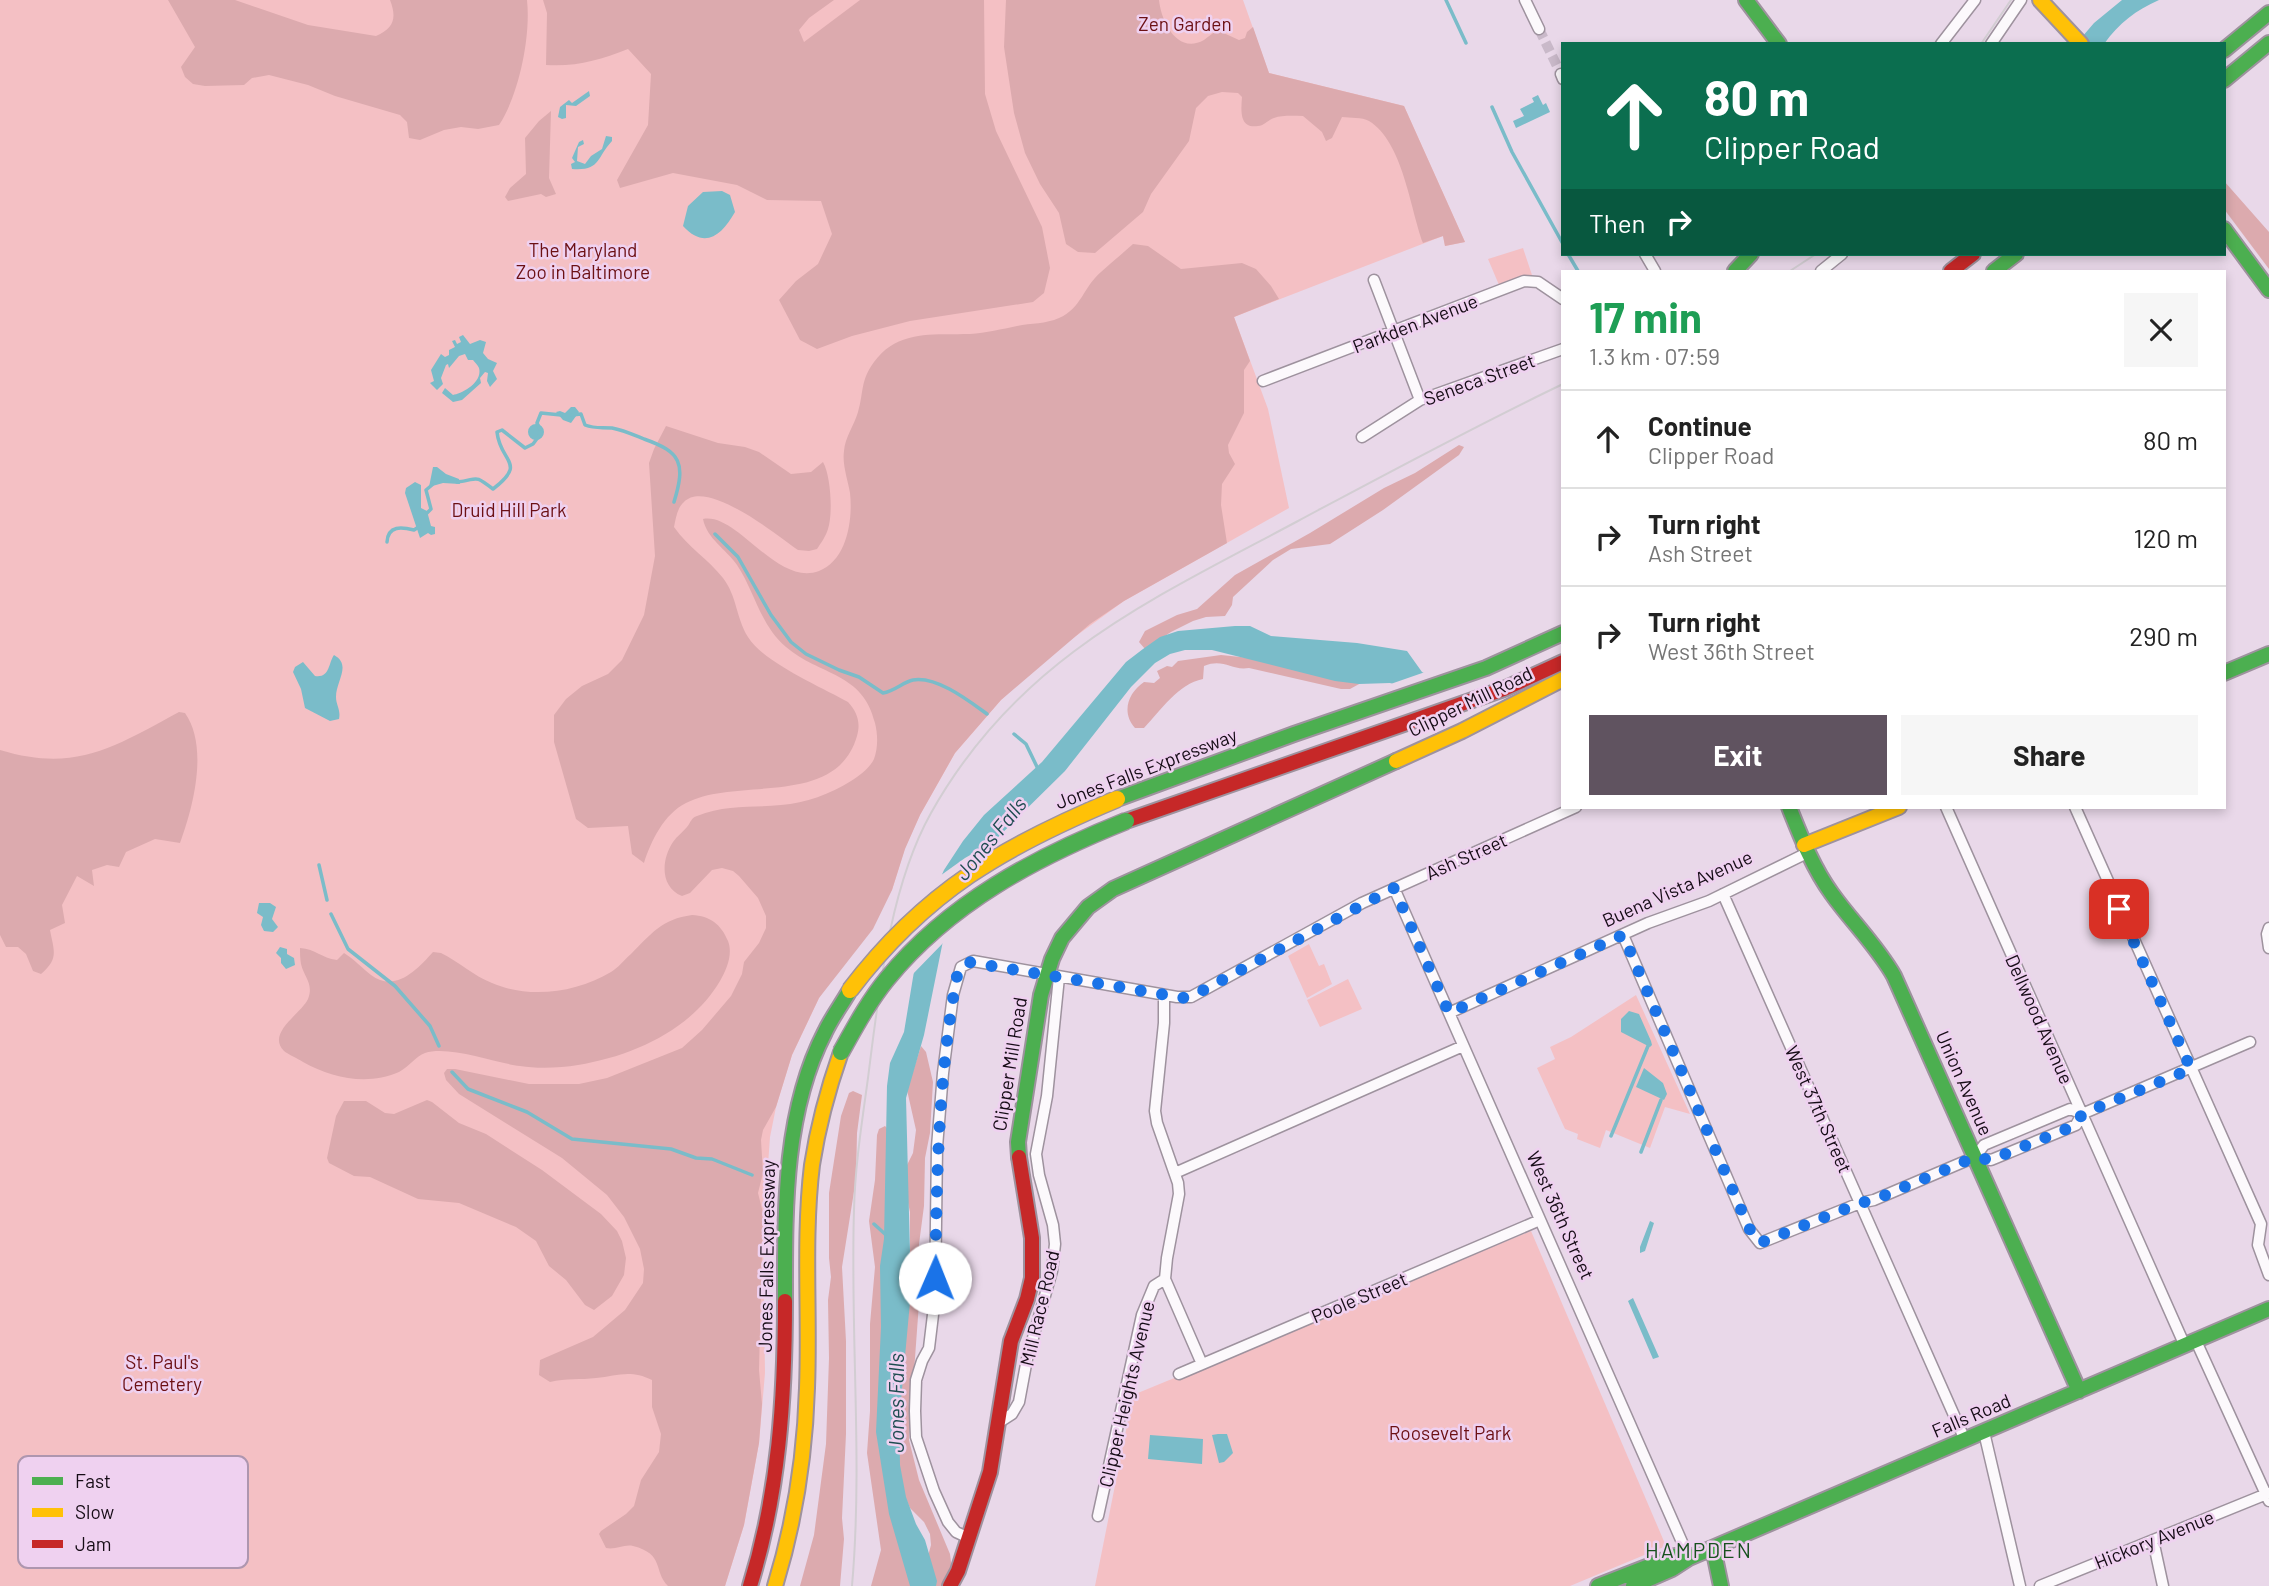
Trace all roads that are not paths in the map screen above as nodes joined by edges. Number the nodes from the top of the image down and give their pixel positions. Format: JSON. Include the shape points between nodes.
{"nodes":[{"id":1,"x":1525,"y":0,"type":"edge"},
{"id":2,"x":1746,"y":0,"type":"edge"},
{"id":3,"x":1975,"y":0,"type":"edge"},
{"id":4,"x":2021,"y":0,"type":"edge"},
{"id":5,"x":2040,"y":0,"type":"edge"},
{"id":6,"x":2269,"y":13,"type":"edge"},
{"id":7,"x":1539,"y":29,"type":"tunnel mouth"},
{"id":8,"x":1778,"y":42,"type":"edge"},
{"id":9,"x":1943,"y":42,"type":"edge"},
{"id":10,"x":1992,"y":42,"type":"edge"},
{"id":11,"x":2079,"y":42,"type":"edge"},
{"id":12,"x":2269,"y":43,"type":"edge"},
{"id":13,"x":2226,"y":48,"type":"edge"},
{"id":14,"x":2226,"y":78,"type":"edge"},
{"id":15,"x":2226,"y":232,"type":"edge"},
{"id":16,"x":1749,"y":256,"type":"edge"},
{"id":17,"x":1840,"y":256,"type":"edge"},
{"id":18,"x":1970,"y":256,"type":"edge"},
{"id":19,"x":2013,"y":256,"type":"edge"},
{"id":20,"x":1736,"y":270,"type":"edge"},
{"id":21,"x":1822,"y":270,"type":"edge"},
{"id":22,"x":1952,"y":270,"type":"edge"},
{"id":23,"x":1995,"y":270,"type":"edge"},
{"id":24,"x":1374,"y":281,"type":"dead end"},
{"id":25,"x":2269,"y":290,"type":"edge"},
{"id":26,"x":1561,"y":298,"type":"edge"},
{"id":27,"x":1395,"y":331,"type":"junction"},
{"id":28,"x":1561,"y":350,"type":"edge"},
{"id":29,"x":1263,"y":381,"type":"dead end"},
{"id":30,"x":1420,"y":400,"type":"junction"},
{"id":31,"x":1362,"y":437,"type":"dead end"},
{"id":32,"x":1561,"y":634,"type":"edge"},
{"id":33,"x":2269,"y":654,"type":"edge"},
{"id":34,"x":1561,"y":663,"type":"edge"},
{"id":35,"x":2226,"y":672,"type":"edge"},
{"id":36,"x":1561,"y":680,"type":"edge"},
{"id":37,"x":1572,"y":809,"type":"edge"},
{"id":38,"x":1790,"y":809,"type":"edge"},
{"id":39,"x":1895,"y":809,"type":"edge"},
{"id":40,"x":1947,"y":809,"type":"edge"},
{"id":41,"x":2076,"y":809,"type":"edge"},
{"id":42,"x":1806,"y":849,"type":"junction"},
{"id":43,"x":1394,"y":888,"type":"junction"},
{"id":44,"x":1723,"y":894,"type":"junction"},
{"id":45,"x":2269,"y":928,"type":"edge"},
{"id":46,"x":1623,"y":935,"type":"junction"},
{"id":47,"x":2269,"y":948,"type":"edge"},
{"id":48,"x":1053,"y":976,"type":"junction"},
{"id":49,"x":1164,"y":995,"type":"junction"},
{"id":50,"x":1449,"y":1013,"type":"junction"},
{"id":51,"x":2250,"y":1042,"type":"dead end"},
{"id":52,"x":1463,"y":1046,"type":"junction"},
{"id":53,"x":2191,"y":1069,"type":"junction"},
{"id":54,"x":2082,"y":1114,"type":"junction"},
{"id":55,"x":1975,"y":1157,"type":"junction"},
{"id":56,"x":1175,"y":1173,"type":"junction"},
{"id":57,"x":1860,"y":1203,"type":"junction"},
{"id":58,"x":1540,"y":1220,"type":"junction"},
{"id":59,"x":2269,"y":1275,"type":"edge"},
{"id":60,"x":1165,"y":1279,"type":"junction"},
{"id":61,"x":2269,"y":1310,"type":"edge"},
{"id":62,"x":2190,"y":1343,"type":"junction"},
{"id":63,"x":1202,"y":1364,"type":"junction"},
{"id":64,"x":1179,"y":1374,"type":"dead end"},
{"id":65,"x":2079,"y":1391,"type":"junction"},
{"id":66,"x":998,"y":1423,"type":"junction"},
{"id":67,"x":1984,"y":1432,"type":"junction"},
{"id":68,"x":1965,"y":1440,"type":"junction"},
{"id":69,"x":2268,"y":1496,"type":"edge"},
{"id":70,"x":1098,"y":1516,"type":"dead end"},
{"id":71,"x":969,"y":1538,"type":"junction"},
{"id":72,"x":2153,"y":1540,"type":"junction"},
{"id":73,"x":1713,"y":1548,"type":"junction"},
{"id":74,"x":1689,"y":1558,"type":"junction"},
{"id":75,"x":750,"y":1586,"type":"edge"},
{"id":76,"x":775,"y":1586,"type":"edge"},
{"id":77,"x":950,"y":1586,"type":"edge"},
{"id":78,"x":1598,"y":1586,"type":"edge"},
{"id":79,"x":1633,"y":1586,"type":"edge"},
{"id":80,"x":1721,"y":1586,"type":"edge"},
{"id":81,"x":2020,"y":1586,"type":"edge"},
{"id":82,"x":2040,"y":1586,"type":"edge"},
{"id":83,"x":2164,"y":1586,"type":"edge"}],
"edges":[{"from":1,"to":7,"type":"street"},
{"from":2,"to":8,"type":"main road"},
{"from":3,"to":9,"type":"street"},
{"from":4,"to":10,"type":"street"},
{"from":5,"to":11,"type":"main road"},
{"from":6,"to":13,"type":"main road"},
{"from":12,"to":14,"type":"main road"},
{"from":15,"to":25,"type":"main road"},
{"from":16,"to":20,"type":"main road"},
{"from":17,"to":21,"type":"street"},
{"from":18,"to":22,"type":"main road"},
{"from":19,"to":23,"type":"main road"},
{"from":24,"to":27,"type":"street"},
{"from":26,"to":27,"type":"street","name":"Parkden Avenue","via":[[1538,282],[1524,281]]},
{"from":27,"to":29,"type":"street","name":"Parkden Avenue"},
{"from":27,"to":30,"type":"street"},
{"from":28,"to":30,"type":"street","name":"Seneca Street"},
{"from":30,"to":31,"type":"street","name":"Seneca Street"},
{"from":32,"to":75,"type":"main road","name":"Jones Falls Expressway","bridge":true,"via":[[1488,667],[1117,799],[1011,847],[954,883],[904,924],[875,956],[826,1027],[793,1129],[786,1190],[779,1455],[765,1536]]},
{"from":33,"to":35,"type":"main road"},
{"from":34,"to":76,"type":"main road","bridge":true,"via":[[1504,689],[1126,821],[1020,868],[957,911],[886,981],[841,1052],[823,1104],[811,1163],[803,1456]]},
{"from":36,"to":48,"type":"main road","name":"Clipper Mill Road","via":[[1462,731],[1112,889],[1068,929],[1056,948]]},
{"from":37,"to":43,"type":"street","name":"Ash Street"},
{"from":38,"to":42,"type":"main road","name":"Union Avenue"},
{"from":39,"to":42,"type":"main road","name":"Buena Vista Avenue"},
{"from":40,"to":54,"type":"street","name":"Dellwood Avenue"},
{"from":41,"to":53,"type":"street"},
{"from":42,"to":44,"type":"street","name":"Buena Vista Avenue"},
{"from":42,"to":55,"type":"main road","name":"Union Avenue","via":[[1833,895],[1888,964]]},
{"from":43,"to":49,"type":"street","name":"Ash Street","via":[[1196,994],[1185,998]]},
{"from":43,"to":50,"type":"street","name":"West 36th Street"},
{"from":44,"to":46,"type":"street","name":"Buena Vista Avenue"},
{"from":44,"to":57,"type":"street","name":"West 37th Street"},
{"from":45,"to":47,"type":"street"},
{"from":46,"to":50,"type":"street","name":"Buena Vista Avenue"},
{"from":46,"to":57,"type":"street","via":[[1749,1228],[1760,1243]]},
{"from":48,"to":49,"type":"street","name":"Ash Street"},
{"from":48,"to":66,"type":"main road","name":"Clipper Mill Road","via":[[1031,1050],[1018,1142],[1020,1180],[1032,1238],[1032,1278],[1011,1341]]},
{"from":48,"to":66,"type":"street","name":"Mill Race Road","via":[[1047,1097],[1037,1154],[1038,1175],[1052,1218],[1052,1271],[1019,1402]]},
{"from":48,"to":71,"type":"street","name":"Ash Street","via":[[973,961],[958,971],[953,995],[937,1147],[935,1298],[929,1348],[916,1380],[916,1437],[948,1522]]},
{"from":49,"to":56,"type":"street","name":"Clipper Heights Avenue","via":[[1155,1111]]},
{"from":50,"to":52,"type":"street","name":"West 36th Street"},
{"from":51,"to":53,"type":"street"},
{"from":52,"to":56,"type":"street"},
{"from":52,"to":58,"type":"street","name":"West 36th Street"},
{"from":53,"to":54,"type":"street"},
{"from":53,"to":59,"type":"street","via":[[2261,1224],[2259,1245]]},
{"from":54,"to":55,"type":"street","via":[[2076,1125],[1991,1160]]},
{"from":54,"to":55,"type":"street","via":[[2070,1109],[1984,1145]]},
{"from":54,"to":62,"type":"street","name":"Dellwood Avenue"},
{"from":55,"to":57,"type":"street"},
{"from":55,"to":65,"type":"main road","name":"Union Avenue"},
{"from":56,"to":60,"type":"street","name":"Clipper Heights Avenue","via":[[1179,1194]]},
{"from":57,"to":68,"type":"street","name":"West 37th Street"},
{"from":58,"to":63,"type":"street","name":"Poole Street"},
{"from":58,"to":74,"type":"street","name":"West 36th Street"},
{"from":60,"to":63,"type":"street","name":"Clipper Heights Avenue"},
{"from":60,"to":70,"type":"street","name":"Clipper Heights Avenue","via":[[1154,1286],[1142,1315]]},
{"from":61,"to":62,"type":"main road","name":"Falls Road"},
{"from":62,"to":65,"type":"main road","name":"Falls Road"},
{"from":62,"to":69,"type":"street","name":"Dellwood Avenue"},
{"from":63,"to":64,"type":"street","name":"Poole Street"},
{"from":65,"to":67,"type":"main road","name":"Falls Road"},
{"from":66,"to":71,"type":"main road","name":"Clipper Mill Road","via":[[990,1472]]},
{"from":67,"to":68,"type":"main road","name":"Falls Road"},
{"from":67,"to":81,"type":"street"},
{"from":68,"to":73,"type":"main road","name":"Falls Road"},
{"from":69,"to":72,"type":"street","name":"Hickory Avenue"},
{"from":71,"to":77,"type":"main road","name":"Clipper Mill Road"},
{"from":72,"to":82,"type":"street","name":"Hickory Avenue"},
{"from":72,"to":83,"type":"street"},
{"from":73,"to":74,"type":"main road","name":"Falls Road"},
{"from":73,"to":80,"type":"main road"},
{"from":74,"to":78,"type":"main road","name":"Falls Road","via":[[1675,1556]]},
{"from":74,"to":79,"type":"main road","name":"Falls Road"}]}
